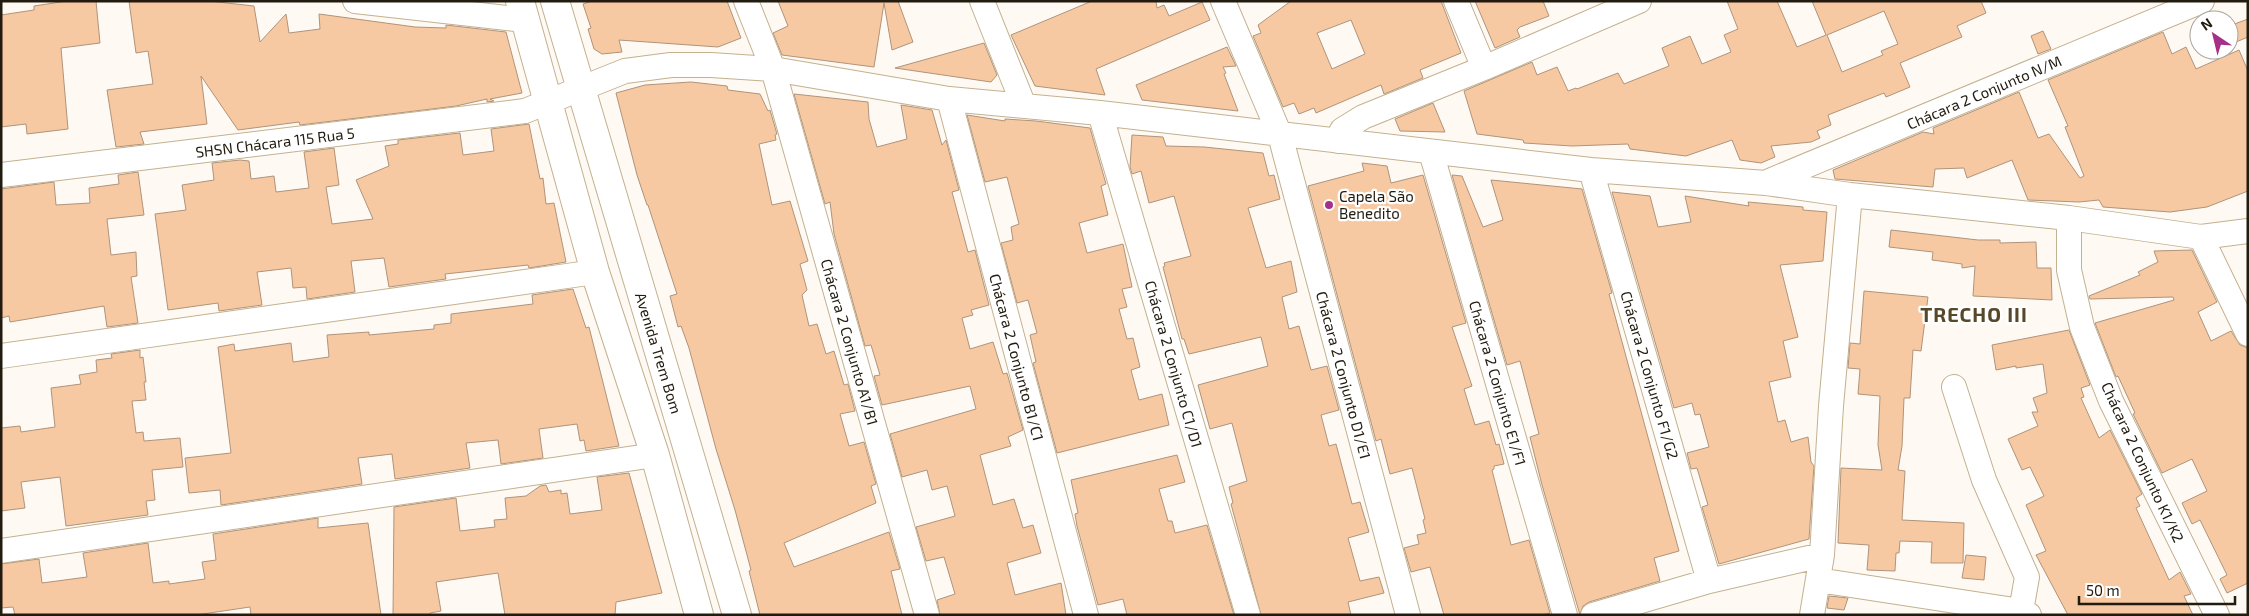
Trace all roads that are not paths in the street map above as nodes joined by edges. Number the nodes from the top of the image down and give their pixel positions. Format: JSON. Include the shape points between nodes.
{"nodes":[{"id":1,"x":355,"y":1,"type":"edge"},
{"id":2,"x":555,"y":1,"type":"edge"},
{"id":3,"x":746,"y":1,"type":"edge"},
{"id":4,"x":982,"y":1,"type":"edge"},
{"id":5,"x":1224,"y":1,"type":"edge"},
{"id":6,"x":1456,"y":1,"type":"edge"},
{"id":7,"x":1640,"y":1,"type":"edge"},
{"id":8,"x":2202,"y":1,"type":"edge"},
{"id":9,"x":523,"y":11,"type":"edge"},
{"id":10,"x":1484,"y":68,"type":"junction"},
{"id":11,"x":772,"y":69,"type":"junction"},
{"id":12,"x":581,"y":90,"type":"junction"},
{"id":13,"x":948,"y":99,"type":"junction"},
{"id":14,"x":547,"y":103,"type":"junction"},
{"id":15,"x":1024,"y":106,"type":"junction"},
{"id":16,"x":1100,"y":113,"type":"junction"},
{"id":17,"x":1280,"y":135,"type":"junction"},
{"id":18,"x":1338,"y":141,"type":"junction"},
{"id":19,"x":1431,"y":152,"type":"junction"},
{"id":20,"x":1591,"y":170,"type":"junction"},
{"id":21,"x":1,"y":175,"type":"edge"},
{"id":22,"x":1766,"y":183,"type":"junction"},
{"id":23,"x":1850,"y":195,"type":"junction"},
{"id":24,"x":2069,"y":218,"type":"junction"},
{"id":25,"x":2248,"y":231,"type":"edge"},
{"id":26,"x":2201,"y":237,"type":"junction"},
{"id":27,"x":595,"y":272,"type":"junction"},
{"id":28,"x":2248,"y":334,"type":"edge"},
{"id":29,"x":1,"y":356,"type":"edge"},
{"id":30,"x":1954,"y":388,"type":"dead end"},
{"id":31,"x":655,"y":455,"type":"junction"},
{"id":32,"x":1,"y":550,"type":"edge"},
{"id":33,"x":1822,"y":555,"type":"junction"},
{"id":34,"x":1818,"y":580,"type":"junction"},
{"id":35,"x":1709,"y":581,"type":"junction"},
{"id":36,"x":2025,"y":613,"type":"edge"},
{"id":37,"x":699,"y":615,"type":"edge"},
{"id":38,"x":737,"y":615,"type":"edge"},
{"id":39,"x":927,"y":615,"type":"edge"},
{"id":40,"x":1086,"y":615,"type":"edge"},
{"id":41,"x":1248,"y":615,"type":"edge"},
{"id":42,"x":1408,"y":615,"type":"edge"},
{"id":43,"x":1565,"y":615,"type":"edge"},
{"id":44,"x":1593,"y":615,"type":"edge"},
{"id":45,"x":1812,"y":615,"type":"edge"},
{"id":46,"x":2217,"y":615,"type":"edge"}],
"edges":[{"from":1,"to":9,"type":"street"},
{"from":2,"to":12,"type":"street","name":"Avenida Trem Bom"},
{"from":3,"to":11,"type":"street","name":"Chácara 2 Conjunto A1/B1"},
{"from":4,"to":15,"type":"street"},
{"from":5,"to":17,"type":"street","name":"Chácara 2 Conjunto D1/E1"},
{"from":6,"to":10,"type":"street"},
{"from":7,"to":10,"type":"street"},
{"from":8,"to":22,"type":"street","name":"Chácara 2 Conjunto N/M"},
{"from":9,"to":14,"type":"street"},
{"from":10,"to":18,"type":"street","via":[[1363,116],[1342,130]]},
{"from":11,"to":12,"type":"street","via":[[671,65],[625,71]]},
{"from":11,"to":13,"type":"street"},
{"from":11,"to":39,"type":"street","name":"Chácara 2 Conjunto A1/B1"},
{"from":12,"to":14,"type":"street"},
{"from":12,"to":38,"type":"street","name":"Avenida Trem Bom"},
{"from":13,"to":15,"type":"street"},
{"from":13,"to":40,"type":"street","name":"Chácara 2 Conjunto B1/C1"},
{"from":14,"to":21,"type":"street","name":"SHSN Chácara 115 Rua 5","via":[[525,111]]},
{"from":14,"to":27,"type":"street"},
{"from":15,"to":16,"type":"street"},
{"from":16,"to":17,"type":"street"},
{"from":16,"to":41,"type":"street","name":"Chácara 2 Conjunto C1/D1"},
{"from":17,"to":18,"type":"street"},
{"from":17,"to":42,"type":"street","name":"Chácara 2 Conjunto D1/E1"},
{"from":18,"to":19,"type":"street"},
{"from":19,"to":20,"type":"street"},
{"from":19,"to":43,"type":"street","name":"Chácara 2 Conjunto E1/F1"},
{"from":20,"to":22,"type":"street"},
{"from":20,"to":35,"type":"street","name":"Chácara 2 Conjunto F1/G2"},
{"from":22,"to":23,"type":"street"},
{"from":23,"to":24,"type":"street"},
{"from":23,"to":33,"type":"street","via":[[1831,406]]},
{"from":24,"to":26,"type":"street"},
{"from":24,"to":46,"type":"street","name":"Chácara 2 Conjunto K1/K2","via":[[2069,270],[2082,327],[2111,401]]},
{"from":25,"to":26,"type":"street"},
{"from":26,"to":28,"type":"street"},
{"from":27,"to":29,"type":"street"},
{"from":27,"to":31,"type":"street"},
{"from":30,"to":36,"type":"street","via":[[1984,480],[2027,577]]},
{"from":31,"to":32,"type":"street"},
{"from":31,"to":37,"type":"street"},
{"from":33,"to":34,"type":"street"},
{"from":33,"to":35,"type":"street"},
{"from":34,"to":36,"type":"street"},
{"from":34,"to":45,"type":"street"},
{"from":35,"to":44,"type":"street"}]}
